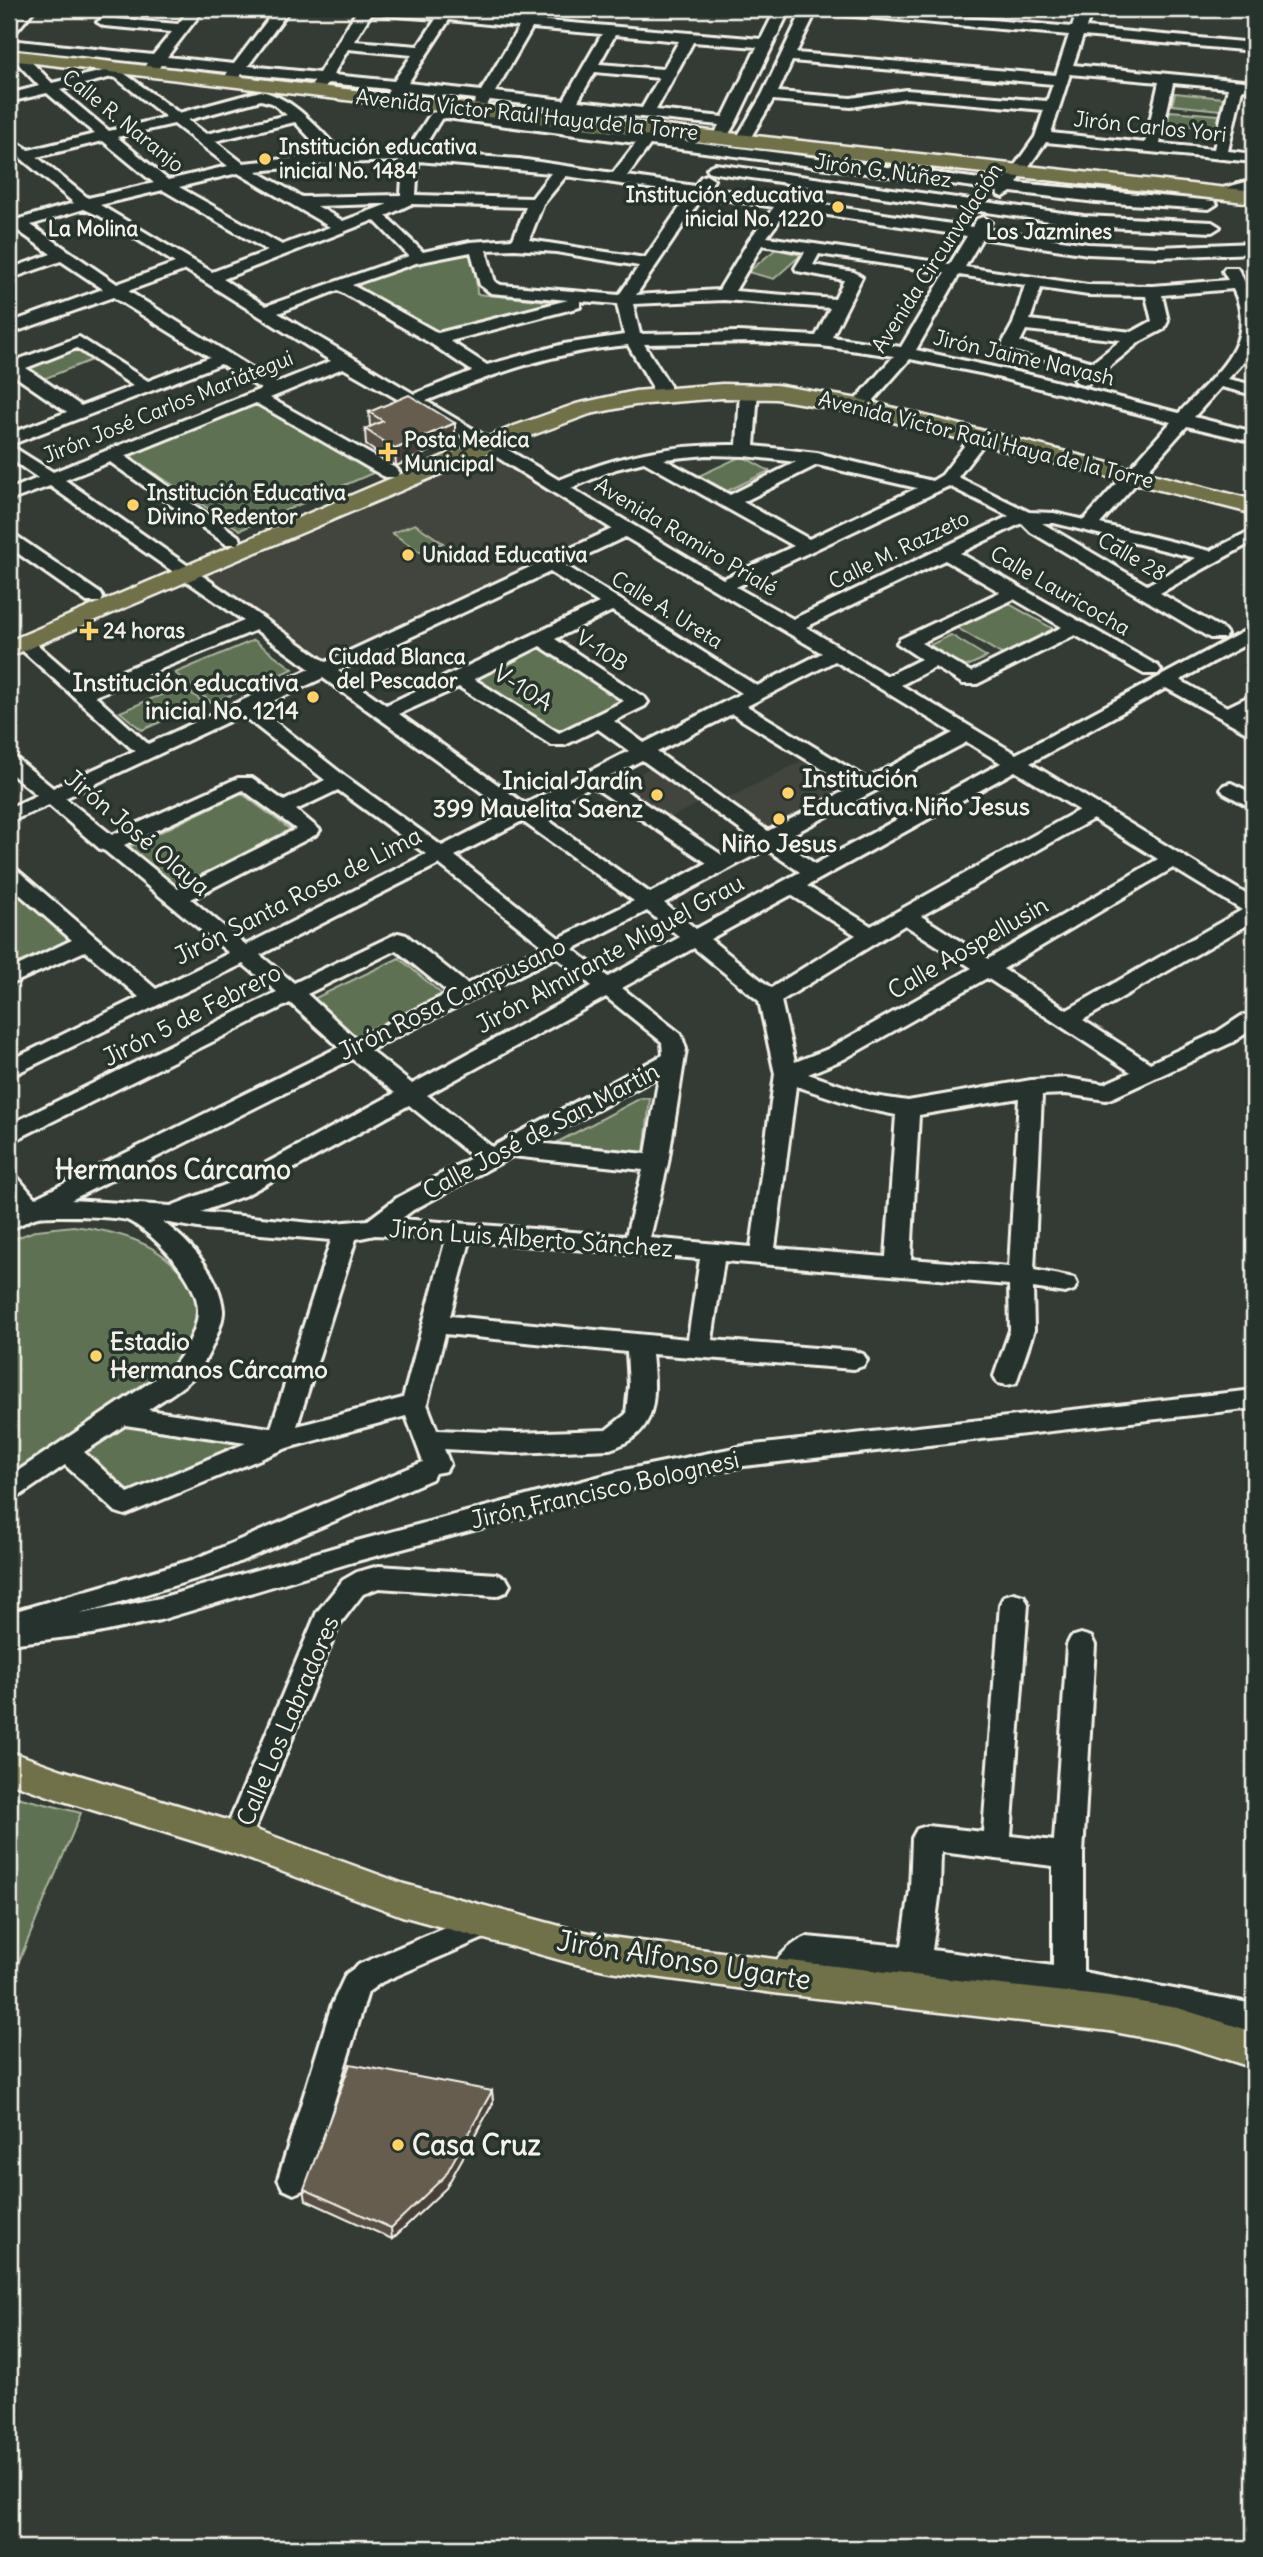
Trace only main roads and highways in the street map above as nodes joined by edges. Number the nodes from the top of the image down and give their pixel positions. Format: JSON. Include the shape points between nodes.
{"nodes":[{"id":1,"x":12,"y":52,"type":"edge"},
{"id":2,"x":1252,"y":189,"type":"edge"},
{"id":3,"x":661,"y":391,"type":"junction"},
{"id":4,"x":862,"y":401,"type":"junction"},
{"id":5,"x":483,"y":441,"type":"junction"},
{"id":6,"x":1136,"y":470,"type":"junction"},
{"id":7,"x":1254,"y":495,"type":"edge"},
{"id":8,"x":1254,"y":507,"type":"edge"},
{"id":9,"x":181,"y":568,"type":"junction"},
{"id":10,"x":14,"y":642,"type":"edge"},
{"id":11,"x":9,"y":1766,"type":"edge"},
{"id":12,"x":1254,"y":2050,"type":"edge"}],
"edges":[{"from":1,"to":2,"type":"main road","name":"Avenida Víctor Raúl Haya de la Torre","via":[[87,41],[153,65],[394,92],[476,111],[564,112],[1213,196]]},
{"from":3,"to":4,"type":"main road","name":"Avenida Víctor Raúl Haya de la Torre","via":[[776,392]]},
{"from":3,"to":4,"type":"main road","name":"Avenida Víctor Raúl Haya de la Torre","via":[[747,382],[795,385]]},
{"from":3,"to":5,"type":"main road","name":"Avenida Víctor Raúl Haya de la Torre"},
{"from":4,"to":6,"type":"main road","name":"Avenida Víctor Raúl Haya de la Torre"},
{"from":4,"to":6,"type":"main road","name":"Avenida Víctor Raúl Haya de la Torre","via":[[981,437]]},
{"from":5,"to":9,"type":"main road","name":"Avenida Víctor Raúl Haya de la Torre"},
{"from":5,"to":9,"type":"main road","name":"Avenida Víctor Raúl Haya de la Torre","via":[[391,473],[232,540]]},
{"from":6,"to":7,"type":"main road","name":"Avenida Víctor Raúl Haya de la Torre"},
{"from":6,"to":8,"type":"main road","name":"Avenida Víctor Raúl Haya de la Torre"},
{"from":9,"to":10,"type":"main road","name":"Avenida Víctor Raúl Haya de la Torre"},
{"from":9,"to":10,"type":"main road","name":"Avenida Víctor Raúl Haya de la Torre","via":[[94,598]]},
{"from":11,"to":12,"type":"main road","name":"Jirón Alfonso Ugarte","via":[[237,1839],[391,1896],[610,1954],[781,1977],[1109,2003]]}]}
